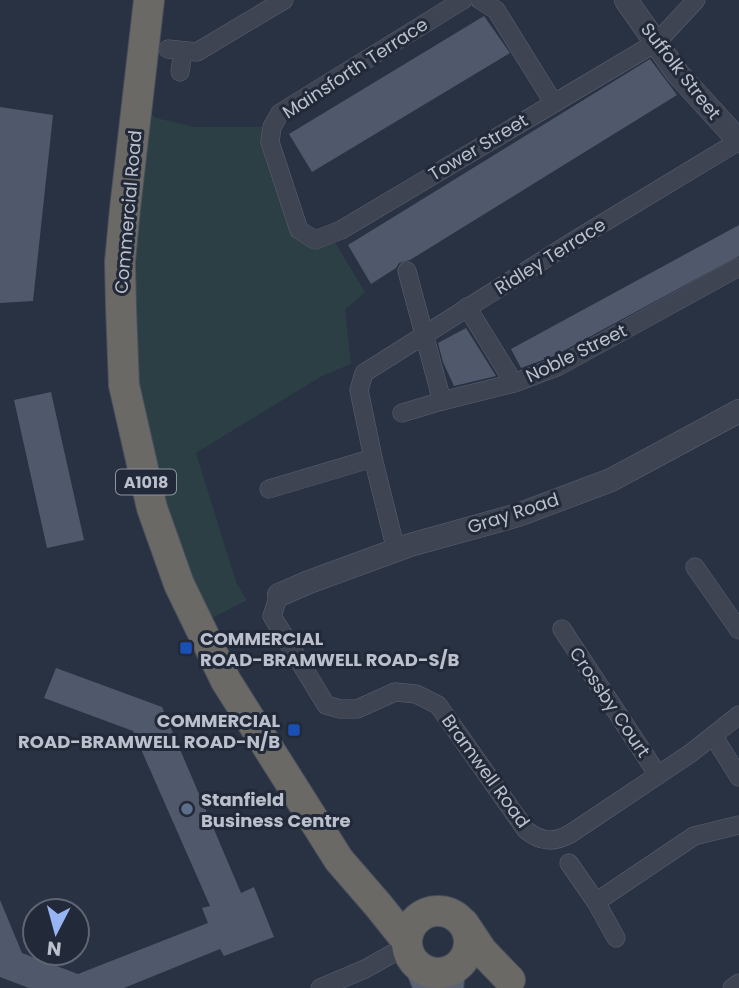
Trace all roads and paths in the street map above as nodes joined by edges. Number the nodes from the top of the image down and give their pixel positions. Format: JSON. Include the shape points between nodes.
{"nodes":[{"id":1,"x":149,"y":0,"type":"edge"},
{"id":2,"x":284,"y":0,"type":"edge"},
{"id":3,"x":463,"y":0,"type":"edge"},
{"id":4,"x":480,"y":0,"type":"edge"},
{"id":5,"x":626,"y":0,"type":"edge"},
{"id":6,"x":696,"y":0,"type":"edge"},
{"id":7,"x":265,"y":4,"type":"edge"},
{"id":8,"x":657,"y":42,"type":"junction"},
{"id":9,"x":180,"y":72,"type":"dead end"},
{"id":10,"x":553,"y":102,"type":"junction"},
{"id":11,"x":736,"y":132,"type":"edge"},
{"id":12,"x":299,"y":230,"type":"joint"},
{"id":13,"x":739,"y":267,"type":"edge"},
{"id":14,"x":407,"y":271,"type":"dead end"},
{"id":15,"x":467,"y":307,"type":"junction"},
{"id":16,"x":424,"y":334,"type":"junction"},
{"id":17,"x":514,"y":383,"type":"junction"},
{"id":18,"x":442,"y":401,"type":"junction"},
{"id":19,"x":739,"y":411,"type":"edge"},
{"id":20,"x":402,"y":413,"type":"dead end"},
{"id":21,"x":373,"y":458,"type":"junction"},
{"id":22,"x":270,"y":489,"type":"dead end"},
{"id":23,"x":396,"y":550,"type":"junction"},
{"id":24,"x":695,"y":567,"type":"dead end"},
{"id":25,"x":279,"y":595,"type":"joint"},
{"id":26,"x":562,"y":629,"type":"dead end"},
{"id":27,"x":739,"y":630,"type":"edge"},
{"id":28,"x":739,"y":715,"type":"edge"},
{"id":29,"x":714,"y":737,"type":"junction"},
{"id":30,"x":659,"y":775,"type":"junction"},
{"id":31,"x":739,"y":778,"type":"edge"},
{"id":32,"x":739,"y":825,"type":"edge"},
{"id":33,"x":569,"y":863,"type":"dead end"},
{"id":34,"x":596,"y":902,"type":"junction"},
{"id":35,"x":379,"y":905,"type":"junction"},
{"id":36,"x":433,"y":911,"type":"junction"},
{"id":37,"x":464,"y":924,"type":"junction"},
{"id":38,"x":616,"y":938,"type":"dead end"},
{"id":39,"x":429,"y":967,"type":"edge"},
{"id":40,"x":739,"y":983,"type":"edge"},
{"id":41,"x":516,"y":984,"type":"edge"},
{"id":42,"x":320,"y":988,"type":"edge"},
{"id":43,"x":732,"y":988,"type":"edge"}],
"edges":[{"from":1,"to":35,"type":"highway","name":"Commercial Road","number":"A1018","via":[[120,284],[124,385],[152,508],[179,584],[226,681],[338,860]]},
{"from":2,"to":7,"type":"street"},
{"from":3,"to":12,"type":"street","name":"Mainsforth Terrace","via":[[280,113],[270,142]]},
{"from":4,"to":10,"type":"street","via":[[496,10]]},
{"from":5,"to":8,"type":"street","name":"Suffolk Street"},
{"from":6,"to":8,"type":"street","name":"Tower Street"},
{"from":7,"to":9,"type":"street","via":[[197,52],[176,50]]},
{"from":8,"to":10,"type":"street","name":"Tower Street"},
{"from":8,"to":11,"type":"street","name":"Suffolk Street","via":[[678,74]]},
{"from":10,"to":12,"type":"street","name":"Tower Street","via":[[341,230],[315,240]]},
{"from":11,"to":15,"type":"street","name":"Ridley Terrace"},
{"from":13,"to":17,"type":"street","name":"Noble Street","via":[[559,366]]},
{"from":14,"to":16,"type":"street"},
{"from":15,"to":16,"type":"street","name":"Ridley Terrace"},
{"from":15,"to":17,"type":"street"},
{"from":16,"to":18,"type":"street"},
{"from":16,"to":21,"type":"street","name":"Ridley Terrace","via":[[364,373],[359,390]]},
{"from":17,"to":18,"type":"street","name":"Noble Street"},
{"from":18,"to":20,"type":"street","name":"Noble Street"},
{"from":19,"to":23,"type":"street","name":"Gray Road","via":[[611,480],[518,515]]},
{"from":21,"to":22,"type":"street"},
{"from":21,"to":23,"type":"street"},
{"from":23,"to":25,"type":"street","name":"Gray Road"},
{"from":24,"to":27,"type":"street"},
{"from":25,"to":30,"type":"street","name":"Bramwell Road","via":[[272,616],[326,705],[356,709],[395,692],[416,694],[438,705],[537,839],[556,841]]},
{"from":26,"to":30,"type":"street","name":"Crossby Court"},
{"from":28,"to":29,"type":"street","name":"Bramwell Road"},
{"from":29,"to":30,"type":"street","name":"Bramwell Road"},
{"from":29,"to":31,"type":"street"},
{"from":32,"to":34,"type":"street","via":[[694,836]]},
{"from":33,"to":34,"type":"street"},
{"from":34,"to":38,"type":"street"},
{"from":35,"to":36,"type":"highway"},
{"from":35,"to":39,"type":"highway","name":"Commercial Road","number":"A1018"},
{"from":36,"to":37,"type":"highway","via":[[451,913]]},
{"from":36,"to":39,"type":"highway","via":[[408,929]]},
{"from":37,"to":39,"type":"highway","via":[[468,952]]},
{"from":37,"to":41,"type":"highway","via":[[482,951]]},
{"from":39,"to":41,"type":"highway"},
{"from":39,"to":42,"type":"street","via":[[393,962]]},
{"from":40,"to":43,"type":"street"}]}
